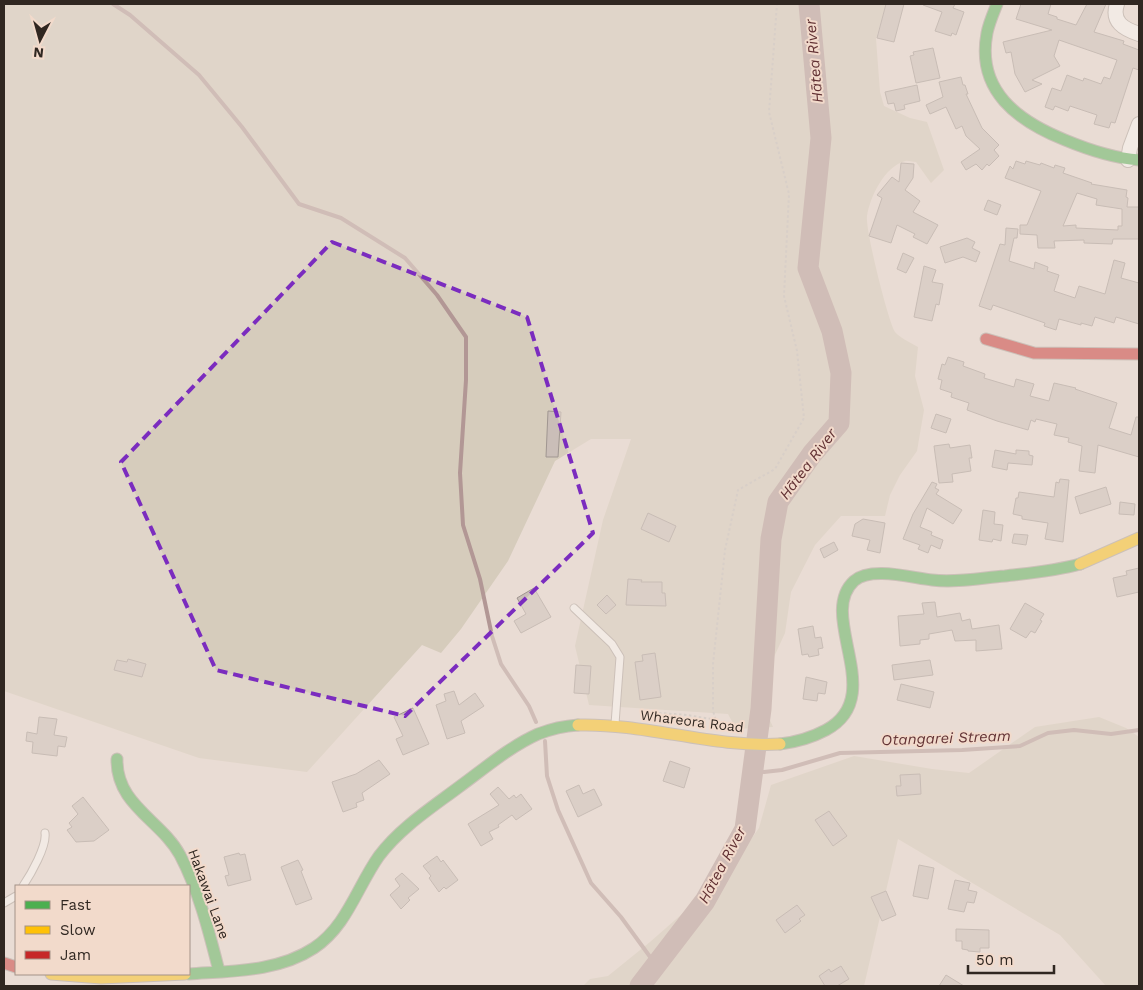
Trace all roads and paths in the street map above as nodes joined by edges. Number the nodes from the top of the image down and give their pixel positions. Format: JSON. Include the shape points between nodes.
{"nodes":[{"id":1,"x":777,"y":4,"type":"edge"},
{"id":2,"x":997,"y":4,"type":"edge"},
{"id":3,"x":1118,"y":4,"type":"edge"},
{"id":4,"x":1139,"y":34,"type":"edge"},
{"id":5,"x":1139,"y":124,"type":"edge"},
{"id":6,"x":1134,"y":160,"type":"edge"},
{"id":7,"x":986,"y":339,"type":"dead end"},
{"id":8,"x":1139,"y":354,"type":"edge"},
{"id":9,"x":1139,"y":538,"type":"edge"},
{"id":10,"x":574,"y":608,"type":"dead end"},
{"id":11,"x":659,"y":713,"type":"dead end"},
{"id":12,"x":717,"y":720,"type":"junction"},
{"id":13,"x":717,"y":724,"type":"dead end"},
{"id":14,"x":615,"y":727,"type":"junction"},
{"id":15,"x":117,"y":759,"type":"dead end"},
{"id":16,"x":45,"y":833,"type":"dead end"},
{"id":17,"x":24,"y":885,"type":"edge"},
{"id":18,"x":15,"y":897,"type":"edge"},
{"id":19,"x":4,"y":903,"type":"edge"},
{"id":20,"x":220,"y":971,"type":"junction"},
{"id":21,"x":190,"y":974,"type":"edge"},
{"id":22,"x":58,"y":975,"type":"edge"},
{"id":23,"x":171,"y":975,"type":"edge"}],
"edges":[{"from":1,"to":12,"type":"path","via":[[769,112],[790,194],[784,296],[797,351],[804,418],[775,469],[738,490],[725,550],[713,664],[713,711]]},
{"from":2,"to":6,"type":"street","via":[[986,34],[986,60],[992,83],[1006,106],[1043,132],[1102,154]]},
{"from":3,"to":4,"type":"street","via":[[1115,14],[1119,24]]},
{"from":5,"to":6,"type":"street","via":[[1130,148]]},
{"from":7,"to":8,"type":"street","via":[[1034,353]]},
{"from":9,"to":14,"type":"street","name":"Whareora Road","via":[[1088,561],[1040,572],[946,581],[877,574],[859,578],[846,590],[843,605],[854,684],[851,703],[837,723],[822,734],[775,745],[727,743]]},
{"from":10,"to":14,"type":"lane","via":[[612,644],[620,657]]},
{"from":11,"to":12,"type":"path"},
{"from":12,"to":13,"type":"path"},
{"from":14,"to":20,"type":"street","name":"Whareora Road","via":[[559,727],[514,748],[394,839],[326,940],[311,951],[279,964]]},
{"from":15,"to":20,"type":"street","name":"Hakawai Lane","via":[[119,782],[126,794],[180,854],[208,926]]},
{"from":16,"to":17,"type":"lane","via":[[43,846]]},
{"from":18,"to":19,"type":"lane"},
{"from":20,"to":21,"type":"street","name":"Whareora Road"},
{"from":22,"to":23,"type":"street","name":"Whareora Road","via":[[105,979]]}]}
